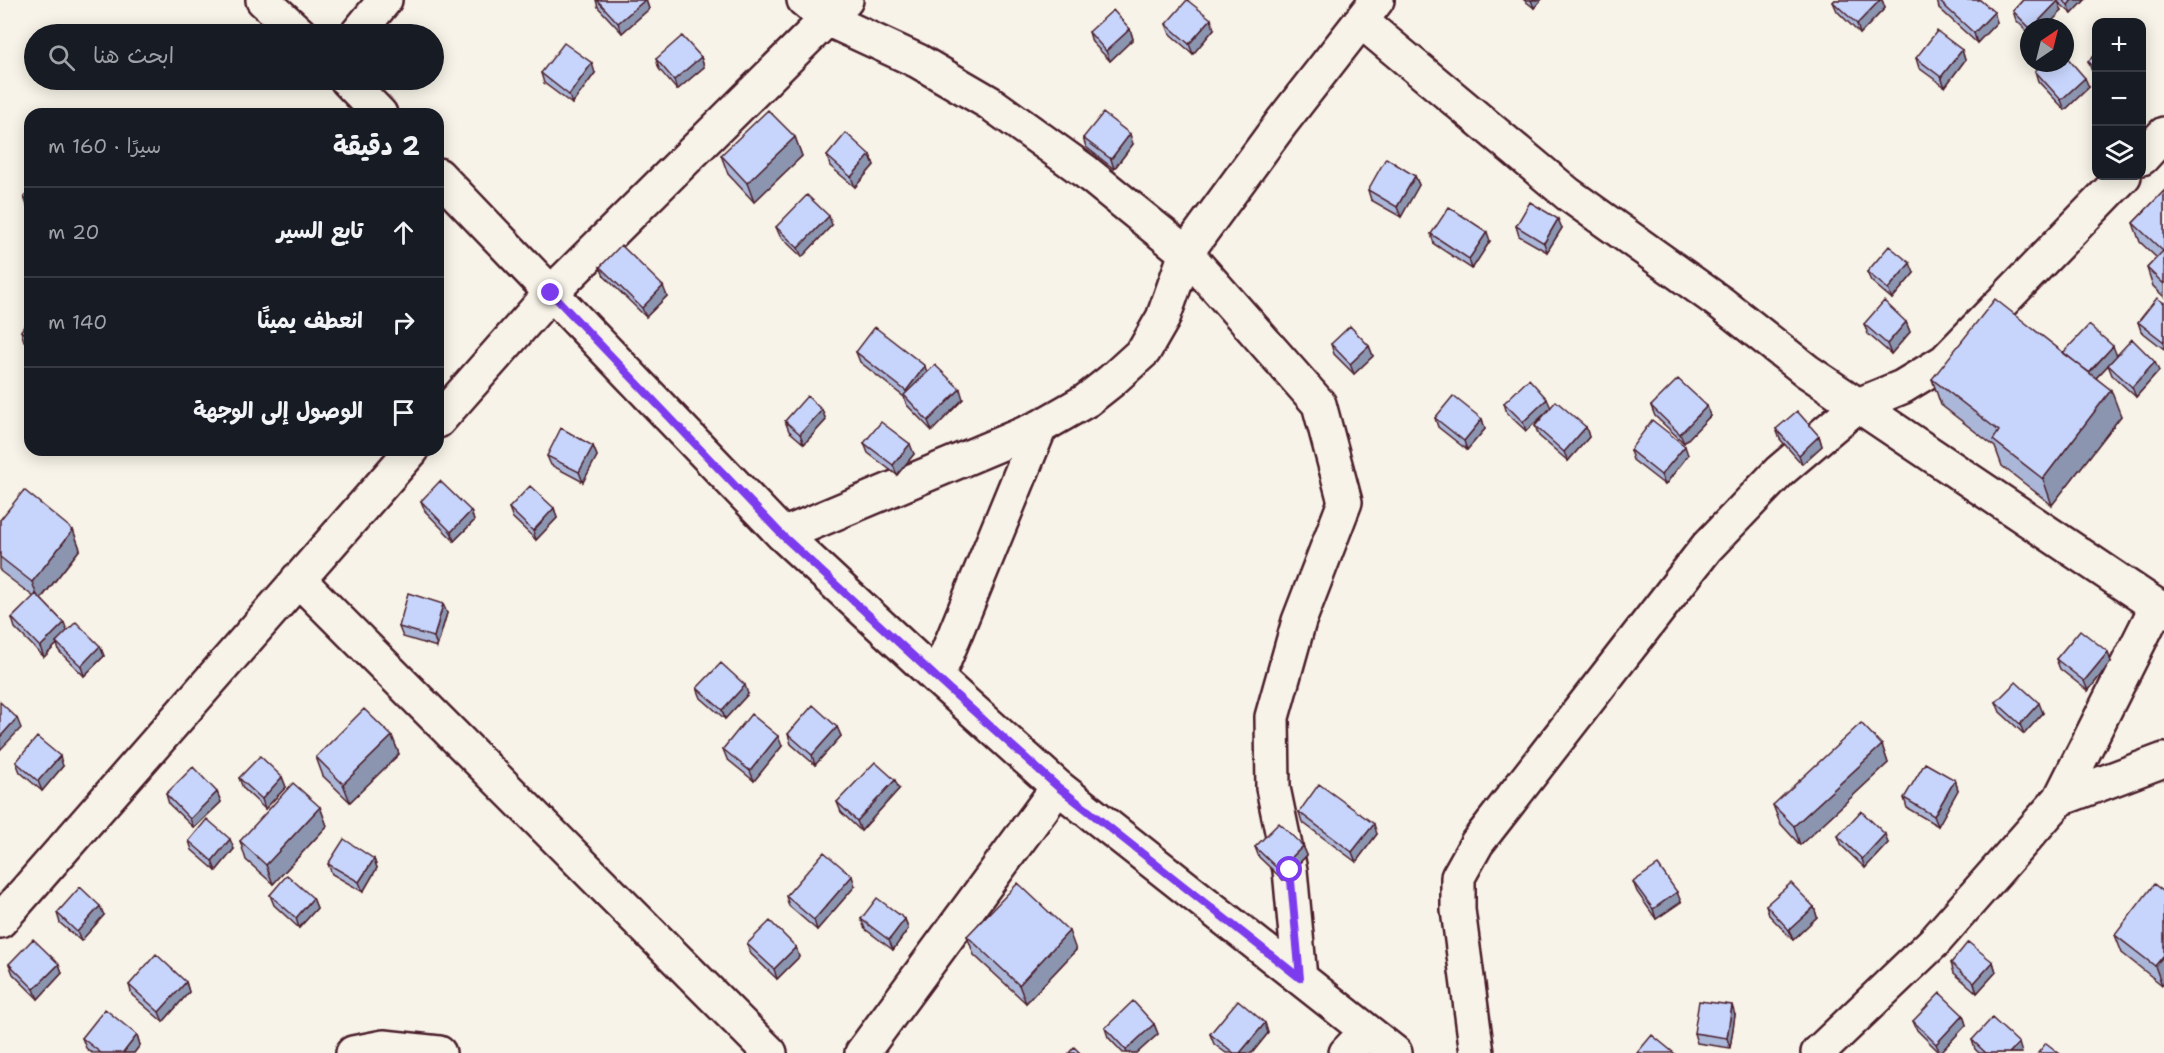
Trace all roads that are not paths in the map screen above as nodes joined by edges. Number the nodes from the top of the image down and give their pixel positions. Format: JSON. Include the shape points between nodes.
{"nodes":[{"id":1,"x":263,"y":0,"type":"edge"},
{"id":2,"x":385,"y":0,"type":"edge"},
{"id":3,"x":825,"y":6,"type":"edge"},
{"id":4,"x":1369,"y":10,"type":"edge"},
{"id":5,"x":289,"y":24,"type":"edge"},
{"id":6,"x":365,"y":24,"type":"edge"},
{"id":7,"x":357,"y":90,"type":"edge"},
{"id":8,"x":374,"y":108,"type":"edge"},
{"id":9,"x":2164,"y":134,"type":"edge"},
{"id":10,"x":2146,"y":154,"type":"edge"},
{"id":11,"x":2120,"y":180,"type":"edge"},
{"id":12,"x":444,"y":181,"type":"edge"},
{"id":13,"x":1186,"y":253,"type":"junction"},
{"id":14,"x":551,"y":293,"type":"junction"},
{"id":15,"x":1858,"y":405,"type":"junction"},
{"id":16,"x":444,"y":414,"type":"edge"},
{"id":17,"x":1040,"y":428,"type":"junction"},
{"id":18,"x":407,"y":456,"type":"edge"},
{"id":19,"x":783,"y":536,"type":"junction"},
{"id":20,"x":298,"y":579,"type":"junction"},
{"id":21,"x":2161,"y":608,"type":"edge"},
{"id":22,"x":937,"y":678,"type":"junction"},
{"id":23,"x":2164,"y":760,"type":"edge"},
{"id":24,"x":1058,"y":787,"type":"junction"},
{"id":25,"x":2060,"y":799,"type":"junction"},
{"id":26,"x":0,"y":921,"type":"edge"},
{"id":27,"x":1300,"y":978,"type":"junction"},
{"id":28,"x":1357,"y":1042,"type":"edge"},
{"id":29,"x":353,"y":1053,"type":"edge"},
{"id":30,"x":439,"y":1053,"type":"edge"},
{"id":31,"x":770,"y":1053,"type":"edge"},
{"id":32,"x":862,"y":1053,"type":"edge"},
{"id":33,"x":1395,"y":1053,"type":"edge"},
{"id":34,"x":1477,"y":1053,"type":"edge"},
{"id":35,"x":1818,"y":1053,"type":"edge"}],
"edges":[{"from":1,"to":5,"type":"street"},
{"from":2,"to":6,"type":"street"},
{"from":3,"to":13,"type":"street","via":[[990,103],[1086,172]]},
{"from":3,"to":14,"type":"street"},
{"from":4,"to":13,"type":"street"},
{"from":4,"to":15,"type":"street","via":[[1568,194]]},
{"from":7,"to":8,"type":"street"},
{"from":9,"to":10,"type":"street"},
{"from":11,"to":15,"type":"street","via":[[1945,361],[1902,387]]},
{"from":12,"to":14,"type":"street"},
{"from":13,"to":17,"type":"street","via":[[1162,318],[1144,351],[1087,400]]},
{"from":13,"to":27,"type":"street","via":[[1319,404],[1345,502],[1299,621],[1272,717],[1273,788],[1290,870]]},
{"from":14,"to":16,"type":"street"},
{"from":14,"to":19,"type":"street"},
{"from":15,"to":21,"type":"street"},
{"from":15,"to":34,"type":"street","via":[[1780,471],[1707,547],[1477,843],[1458,877],[1458,910]]},
{"from":17,"to":19,"type":"street"},
{"from":17,"to":22,"type":"street"},
{"from":18,"to":20,"type":"street"},
{"from":19,"to":22,"type":"street"},
{"from":20,"to":26,"type":"street"},
{"from":20,"to":31,"type":"street"},
{"from":21,"to":25,"type":"street"},
{"from":22,"to":24,"type":"street"},
{"from":23,"to":25,"type":"street"},
{"from":24,"to":27,"type":"street"},
{"from":24,"to":32,"type":"street"},
{"from":25,"to":35,"type":"street","via":[[1935,941]]},
{"from":27,"to":28,"type":"street"},
{"from":28,"to":33,"type":"street"},
{"from":29,"to":30,"type":"street","via":[[384,1047]]}]}
